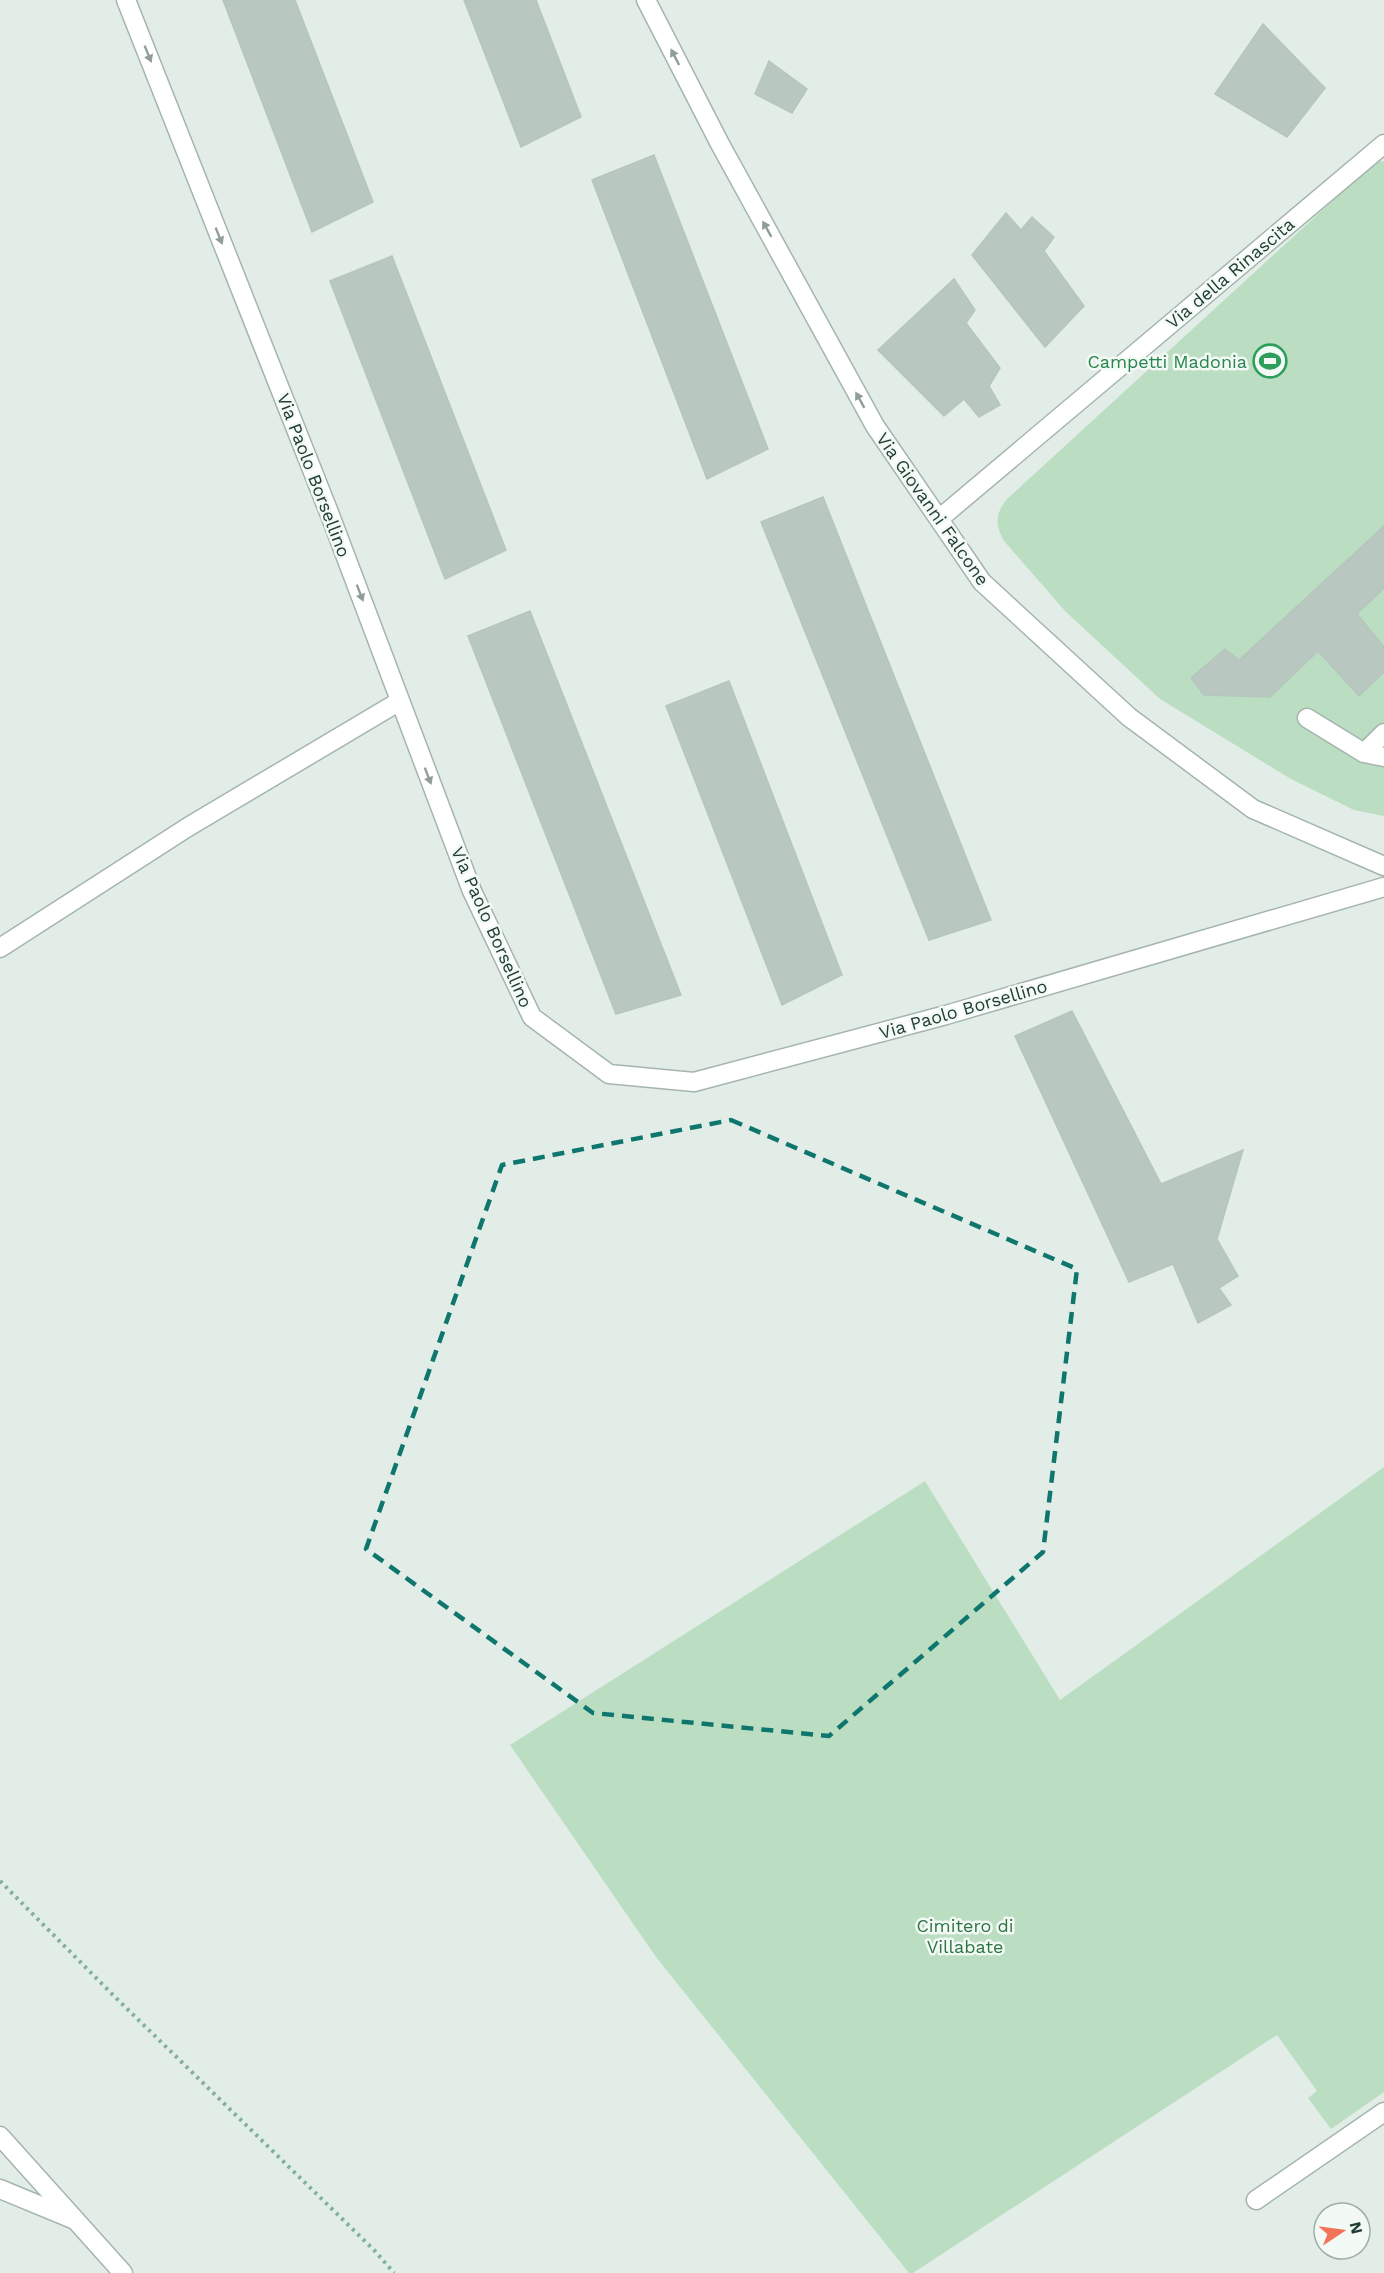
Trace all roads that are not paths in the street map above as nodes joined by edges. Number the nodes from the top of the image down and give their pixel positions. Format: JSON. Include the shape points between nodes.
{"nodes":[{"id":1,"x":126,"y":0,"type":"edge"},
{"id":2,"x":646,"y":0,"type":"edge"},
{"id":3,"x":1384,"y":144,"type":"edge"},
{"id":4,"x":939,"y":519,"type":"junction"},
{"id":5,"x":400,"y":701,"type":"junction"},
{"id":6,"x":1307,"y":718,"type":"dead end"},
{"id":7,"x":1384,"y":733,"type":"edge"},
{"id":8,"x":1364,"y":753,"type":"junction"},
{"id":9,"x":1384,"y":757,"type":"edge"},
{"id":10,"x":1384,"y":866,"type":"edge"},
{"id":11,"x":1384,"y":887,"type":"edge"},
{"id":12,"x":0,"y":948,"type":"edge"},
{"id":13,"x":1384,"y":2112,"type":"edge"},
{"id":14,"x":0,"y":2136,"type":"edge"},
{"id":15,"x":0,"y":2189,"type":"edge"},
{"id":16,"x":1256,"y":2200,"type":"dead end"},
{"id":17,"x":75,"y":2220,"type":"junction"},
{"id":18,"x":123,"y":2273,"type":"edge"}],
"edges":[{"from":1,"to":5,"type":"street","name":"Via Paolo Borsellino","one_way":true},
{"from":4,"to":2,"type":"street","name":"Via Giovanni Falcone","one_way":true,"via":[[875,426],[720,144]]},
{"from":3,"to":4,"type":"street","name":"Via della Rinascita"},
{"from":4,"to":10,"type":"street","name":"Via Giovanni Falcone","via":[[982,582],[1129,717],[1253,809]]},
{"from":5,"to":11,"type":"street","name":"Via Paolo Borsellino","one_way":true,"via":[[472,891],[532,1017],[609,1074],[694,1082],[991,1002]]},
{"from":5,"to":12,"type":"street","via":[[188,827]]},
{"from":6,"to":8,"type":"street"},
{"from":7,"to":8,"type":"street"},
{"from":8,"to":9,"type":"street"},
{"from":13,"to":16,"type":"street"},
{"from":14,"to":17,"type":"street"},
{"from":15,"to":17,"type":"street"},
{"from":17,"to":18,"type":"street"}]}
